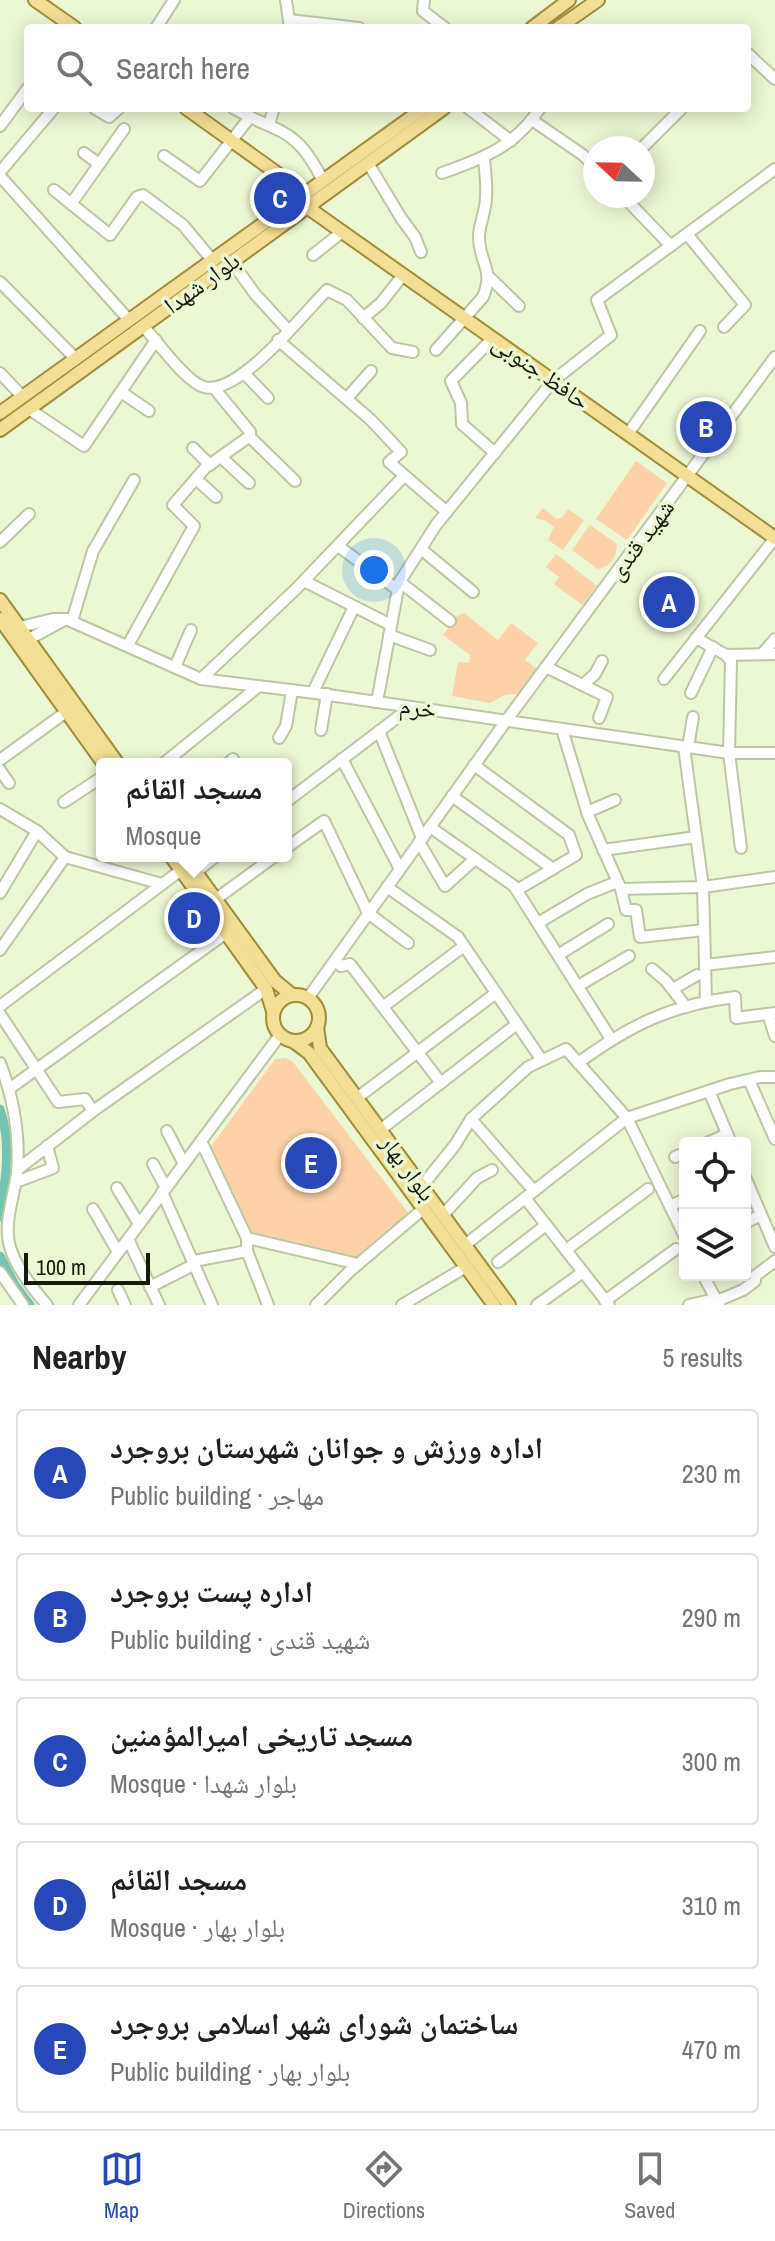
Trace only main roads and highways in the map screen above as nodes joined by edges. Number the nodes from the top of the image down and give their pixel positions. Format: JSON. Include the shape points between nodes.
{"nodes":[{"id":1,"x":35,"y":0,"type":"edge"},
{"id":2,"x":569,"y":0,"type":"edge"},
{"id":3,"x":584,"y":0,"type":"edge"},
{"id":4,"x":598,"y":0,"type":"edge"},
{"id":5,"x":54,"y":5,"type":"edge"},
{"id":6,"x":70,"y":24,"type":"edge"},
{"id":7,"x":537,"y":24,"type":"edge"},
{"id":8,"x":551,"y":24,"type":"edge"},
{"id":9,"x":564,"y":24,"type":"edge"},
{"id":10,"x":192,"y":112,"type":"edge"},
{"id":11,"x":418,"y":112,"type":"edge"},
{"id":12,"x":438,"y":112,"type":"edge"},
{"id":13,"x":307,"y":200,"type":"junction"},
{"id":14,"x":0,"y":413,"type":"edge"},
{"id":15,"x":0,"y":430,"type":"edge"},
{"id":16,"x":775,"y":538,"type":"edge"},
{"id":17,"x":0,"y":600,"type":"edge"},
{"id":18,"x":0,"y":619,"type":"edge"},
{"id":19,"x":100,"y":758,"type":"edge"},
{"id":20,"x":114,"y":758,"type":"edge"},
{"id":21,"x":175,"y":862,"type":"edge"},
{"id":22,"x":188,"y":862,"type":"edge"},
{"id":23,"x":292,"y":995,"type":"junction"},
{"id":24,"x":273,"y":1011,"type":"junction"},
{"id":25,"x":317,"y":1027,"type":"junction"},
{"id":26,"x":293,"y":1041,"type":"junction"},
{"id":27,"x":400,"y":1167,"type":"junction"},
{"id":28,"x":494,"y":1305,"type":"edge"},
{"id":29,"x":509,"y":1305,"type":"edge"}],
"edges":[{"from":1,"to":5,"type":"main road"},
{"from":2,"to":7,"type":"main road"},
{"from":3,"to":8,"type":"main road"},
{"from":4,"to":9,"type":"main road"},
{"from":5,"to":6,"type":"main road"},
{"from":10,"to":13,"type":"main road","name":"حافظ جنوبی"},
{"from":11,"to":13,"type":"main road","name":"بلوار شهدا","via":[[323,181]]},
{"from":12,"to":13,"type":"main road","name":"بلوار شهدا"},
{"from":13,"to":14,"type":"main road","name":"بلوار شهدا"},
{"from":13,"to":15,"type":"main road","name":"بلوار شهدا","via":[[232,262]]},
{"from":13,"to":16,"type":"main road","name":"حافظ جنوبی","via":[[342,232]]},
{"from":17,"to":20,"type":"main road"},
{"from":18,"to":19,"type":"main road"},
{"from":21,"to":24,"type":"main road","via":[[266,989]]},
{"from":22,"to":23,"type":"main road","via":[[275,981]]},
{"from":23,"to":24,"type":"main road"},
{"from":23,"to":25,"type":"main road","via":[[308,998],[316,1008]]},
{"from":24,"to":26,"type":"main road","via":[[280,1035]]},
{"from":25,"to":26,"type":"main road","via":[[307,1038]]},
{"from":25,"to":27,"type":"main road","name":"بلوار بهار","via":[[320,1048],[380,1130]]},
{"from":26,"to":27,"type":"main road","name":"بلوار بهار","via":[[309,1053]]},
{"from":27,"to":28,"type":"main road","name":"بلوار بهار","via":[[423,1209]]},
{"from":27,"to":29,"type":"main road","name":"بلوار بهار","via":[[422,1186]]}]}
